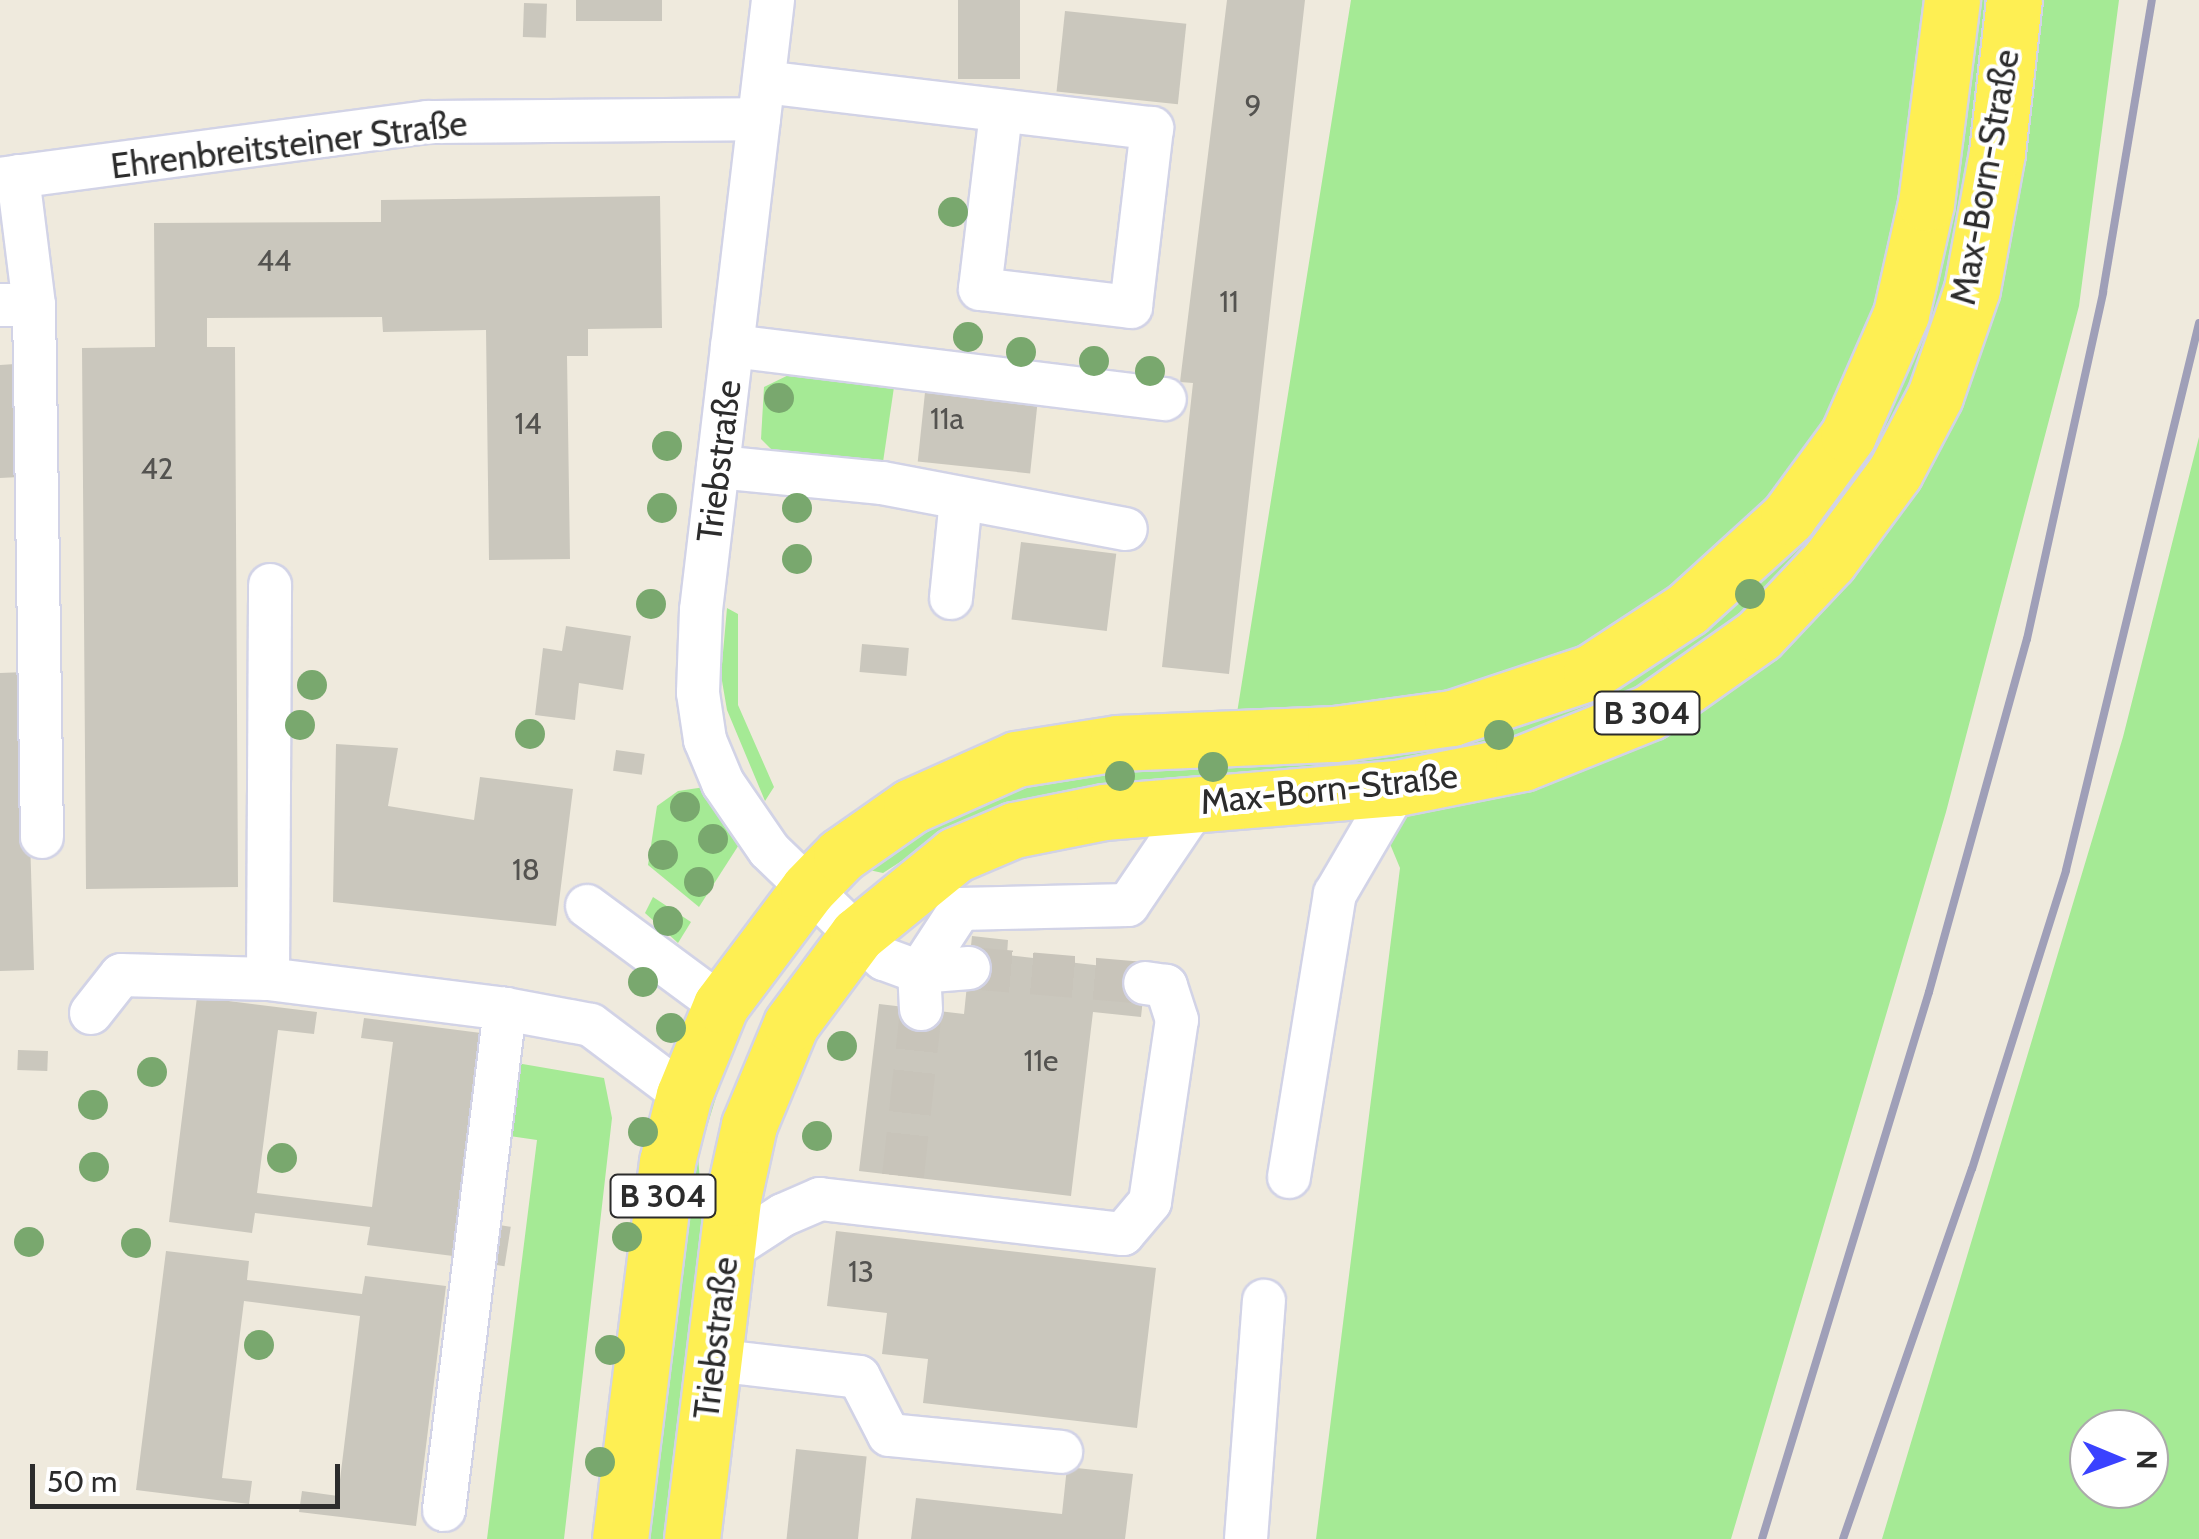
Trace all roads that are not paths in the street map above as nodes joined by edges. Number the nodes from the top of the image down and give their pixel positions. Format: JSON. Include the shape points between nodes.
{"nodes":[{"id":1,"x":772,"y":0,"type":"edge"},
{"id":2,"x":1952,"y":0,"type":"edge"},
{"id":3,"x":2014,"y":0,"type":"edge"},
{"id":4,"x":761,"y":100,"type":"junction"},
{"id":5,"x":1001,"y":112,"type":"junction"},
{"id":6,"x":9,"y":177,"type":"edge"},
{"id":7,"x":17,"y":305,"type":"edge"},
{"id":8,"x":732,"y":346,"type":"junction"},
{"id":9,"x":1165,"y":399,"type":"dead end"},
{"id":10,"x":718,"y":468,"type":"junction"},
{"id":11,"x":961,"y":500,"type":"junction"},
{"id":12,"x":1126,"y":529,"type":"dead end"},
{"id":13,"x":270,"y":585,"type":"dead end"},
{"id":14,"x":951,"y":598,"type":"dead end"},
{"id":15,"x":1397,"y":788,"type":"junction"},
{"id":16,"x":1207,"y":801,"type":"junction"},
{"id":17,"x":42,"y":837,"type":"dead end"},
{"id":18,"x":808,"y":889,"type":"junction"},
{"id":19,"x":587,"y":906,"type":"dead end"},
{"id":20,"x":856,"y":936,"type":"junction"},
{"id":21,"x":969,"y":968,"type":"tunnel mouth"},
{"id":22,"x":268,"y":979,"type":"junction"},
{"id":23,"x":1145,"y":984,"type":"tunnel mouth"},
{"id":24,"x":920,"y":990,"type":"junction"},
{"id":25,"x":721,"y":1004,"type":"junction"},
{"id":26,"x":506,"y":1009,"type":"junction"},
{"id":27,"x":91,"y":1012,"type":"dead end"},
{"id":28,"x":684,"y":1095,"type":"junction"},
{"id":29,"x":1289,"y":1178,"type":"dead end"},
{"id":30,"x":726,"y":1252,"type":"junction"},
{"id":31,"x":1264,"y":1301,"type":"dead end"},
{"id":32,"x":712,"y":1360,"type":"junction"},
{"id":33,"x":1061,"y":1452,"type":"dead end"},
{"id":34,"x":444,"y":1510,"type":"dead end"},
{"id":35,"x":620,"y":1539,"type":"edge"},
{"id":36,"x":692,"y":1539,"type":"edge"},
{"id":37,"x":1246,"y":1539,"type":"edge"}],
"edges":[{"from":1,"to":4,"type":"street","name":"Triebstraße"},
{"from":2,"to":18,"type":"main road","name":"Max-Born-Straße","number":"B 304","via":[[1926,203],[1901,314],[1886,349],[1848,435],[1788,517],[1687,610],[1591,672],[1452,718],[1335,734],[1117,743],[1016,759],[910,806]]},
{"from":3,"to":15,"type":"main road","name":"Max-Born-Straße","number":"B 304","via":[[1997,154],[1972,289],[1935,396],[1895,472],[1829,561],[1759,635],[1650,712],[1523,763]]},
{"from":4,"to":5,"type":"street","name":"Ehrenbreitsteiner Straße"},
{"from":4,"to":6,"type":"street","name":"Ehrenbreitsteiner Straße","via":[[427,122],[228,154]]},
{"from":4,"to":8,"type":"street","name":"Triebstraße"},
{"from":5,"to":5,"type":"street","name":"Ehrenbreitsteiner Straße","via":[[1152,128],[1131,307],[980,289]]},
{"from":6,"to":7,"type":"street"},
{"from":7,"to":17,"type":"street"},
{"from":8,"to":9,"type":"street"},
{"from":8,"to":10,"type":"street","name":"Triebstraße"},
{"from":10,"to":11,"type":"street","via":[[882,483]]},
{"from":10,"to":18,"type":"street","name":"Triebstraße","via":[[698,693],[706,740],[723,783],[753,828]]},
{"from":11,"to":12,"type":"street"},
{"from":11,"to":14,"type":"street"},
{"from":13,"to":22,"type":"street"},
{"from":15,"to":16,"type":"main road","name":"Max-Born-Straße","number":"B 304"},
{"from":15,"to":29,"type":"street","via":[[1335,894]]},
{"from":16,"to":20,"type":"main road","name":"Max-Born-Straße","number":"B 304","via":[[1058,820],[986,841],[918,880]]},
{"from":16,"to":24,"type":"street","via":[[1187,818],[1128,905],[960,909]]},
{"from":18,"to":20,"type":"street","name":"Triebstraße"},
{"from":18,"to":25,"type":"main road","name":"Triebstraße","number":"B 304"},
{"from":19,"to":25,"type":"street"},
{"from":20,"to":24,"type":"street"},
{"from":20,"to":30,"type":"main road","name":"Triebstraße","number":"B 304","via":[[791,1024],[763,1080]]},
{"from":21,"to":24,"type":"street"},
{"from":22,"to":26,"type":"street"},
{"from":22,"to":27,"type":"street","via":[[121,975]]},
{"from":23,"to":30,"type":"street","via":[[1166,986],[1177,1020],[1150,1202],[1122,1234],[901,1192],[820,1199]]},
{"from":25,"to":28,"type":"main road","name":"Triebstraße","number":"B 304"},
{"from":26,"to":28,"type":"street","via":[[592,1024]]},
{"from":26,"to":34,"type":"street"},
{"from":28,"to":35,"type":"main road","name":"Triebstraße","number":"B 304","via":[[667,1162]]},
{"from":30,"to":32,"type":"main road","name":"Triebstraße","number":"B 304"},
{"from":31,"to":37,"type":"street"},
{"from":32,"to":33,"type":"street","via":[[858,1377],[889,1435]]},
{"from":32,"to":36,"type":"main road","name":"Triebstraße","number":"B 304"}]}
